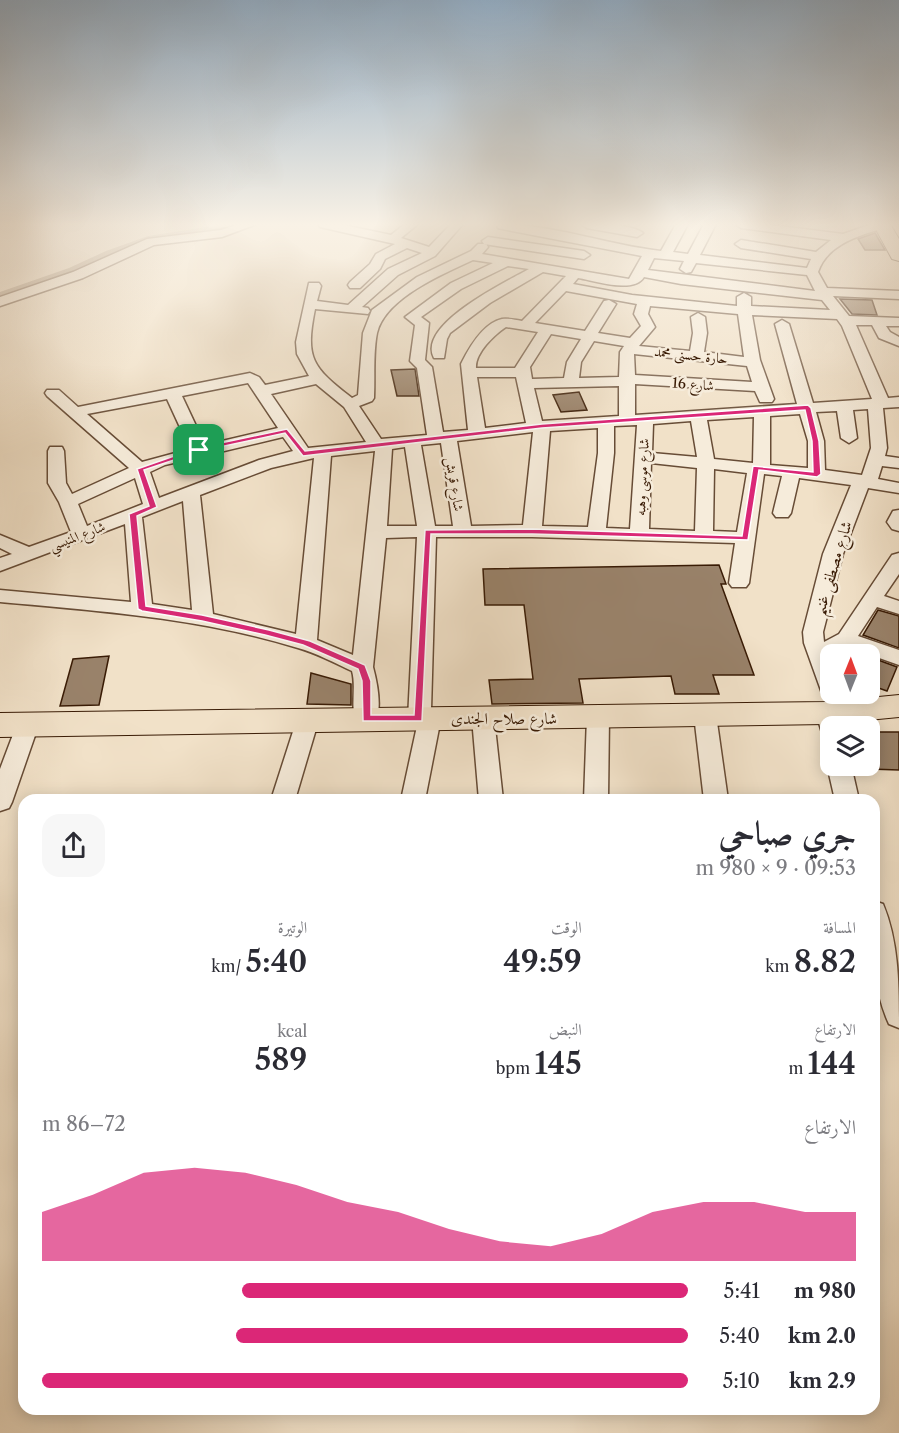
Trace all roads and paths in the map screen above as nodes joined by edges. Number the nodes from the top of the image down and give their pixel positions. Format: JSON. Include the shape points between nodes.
{"nodes":[{"id":1,"x":32,"y":291,"type":"edge"},
{"id":2,"x":313,"y":291,"type":"edge"},
{"id":3,"x":372,"y":291,"type":"edge"},
{"id":4,"x":408,"y":291,"type":"edge"},
{"id":5,"x":449,"y":291,"type":"edge"},
{"id":6,"x":467,"y":291,"type":"dead end"},
{"id":7,"x":503,"y":291,"type":"edge"},
{"id":8,"x":558,"y":291,"type":"edge"},
{"id":9,"x":584,"y":291,"type":"edge"},
{"id":10,"x":676,"y":291,"type":"edge"},
{"id":11,"x":744,"y":291,"type":"edge"},
{"id":12,"x":788,"y":291,"type":"edge"},
{"id":13,"x":822,"y":291,"type":"edge"},
{"id":14,"x":824,"y":294,"type":"junction"},
{"id":15,"x":899,"y":295,"type":"edge"},
{"id":16,"x":489,"y":299,"type":"junction"},
{"id":17,"x":645,"y":300,"type":"junction"},
{"id":18,"x":0,"y":302,"type":"edge"},
{"id":19,"x":670,"y":303,"type":"junction"},
{"id":20,"x":310,"y":304,"type":"junction"},
{"id":21,"x":609,"y":304,"type":"dead end"},
{"id":22,"x":351,"y":309,"type":"junction"},
{"id":23,"x":378,"y":313,"type":"junction"},
{"id":24,"x":412,"y":317,"type":"junction"},
{"id":25,"x":745,"y":317,"type":"junction"},
{"id":26,"x":844,"y":318,"type":"junction"},
{"id":27,"x":877,"y":321,"type":"junction"},
{"id":28,"x":899,"y":322,"type":"edge"},
{"id":29,"x":782,"y":324,"type":"dead end"},
{"id":30,"x":525,"y":326,"type":"junction"},
{"id":31,"x":547,"y":330,"type":"junction"},
{"id":32,"x":590,"y":336,"type":"junction"},
{"id":33,"x":899,"y":342,"type":"edge"},
{"id":34,"x":631,"y":346,"type":"junction"},
{"id":35,"x":439,"y":355,"type":"dead end"},
{"id":36,"x":696,"y":356,"type":"junction"},
{"id":37,"x":754,"y":362,"type":"junction"},
{"id":38,"x":468,"y":373,"type":"junction"},
{"id":39,"x":523,"y":378,"type":"junction"},
{"id":40,"x":319,"y":379,"type":"junction"},
{"id":41,"x":626,"y":380,"type":"junction"},
{"id":42,"x":571,"y":383,"type":"junction"},
{"id":43,"x":761,"y":387,"type":"junction"},
{"id":44,"x":261,"y":391,"type":"junction"},
{"id":45,"x":172,"y":392,"type":"junction"},
{"id":46,"x":53,"y":393,"type":"dead end"},
{"id":47,"x":885,"y":403,"type":"edge"},
{"id":48,"x":350,"y":404,"type":"junction"},
{"id":49,"x":843,"y":405,"type":"junction"},
{"id":50,"x":808,"y":408,"type":"junction"},
{"id":51,"x":766,"y":410,"type":"junction"},
{"id":52,"x":75,"y":412,"type":"junction"},
{"id":53,"x":698,"y":415,"type":"junction"},
{"id":54,"x":636,"y":419,"type":"junction"},
{"id":55,"x":606,"y":421,"type":"junction"},
{"id":56,"x":538,"y":426,"type":"junction"},
{"id":57,"x":287,"y":431,"type":"junction"},
{"id":58,"x":477,"y":433,"type":"junction"},
{"id":59,"x":442,"y":437,"type":"junction"},
{"id":60,"x":849,"y":438,"type":"dead end"},
{"id":61,"x":412,"y":440,"type":"junction"},
{"id":62,"x":380,"y":443,"type":"junction"},
{"id":63,"x":199,"y":450,"type":"junction"},
{"id":64,"x":323,"y":450,"type":"junction"},
{"id":65,"x":56,"y":451,"type":"dead end"},
{"id":66,"x":303,"y":454,"type":"junction"},
{"id":67,"x":643,"y":457,"type":"junction"},
{"id":68,"x":876,"y":459,"type":"junction"},
{"id":69,"x":706,"y":462,"type":"junction"},
{"id":70,"x":899,"y":463,"type":"edge"},
{"id":71,"x":759,"y":468,"type":"junction"},
{"id":72,"x":140,"y":469,"type":"junction"},
{"id":73,"x":792,"y":472,"type":"junction"},
{"id":74,"x":817,"y":474,"type":"junction"},
{"id":75,"x":866,"y":481,"type":"junction"},
{"id":76,"x":899,"y":488,"type":"edge"},
{"id":77,"x":190,"y":492,"type":"junction"},
{"id":78,"x":68,"y":502,"type":"junction"},
{"id":79,"x":153,"y":507,"type":"junction"},
{"id":80,"x":782,"y":513,"type":"dead end"},
{"id":81,"x":133,"y":514,"type":"junction"},
{"id":82,"x":899,"y":515,"type":"edge"},
{"id":83,"x":899,"y":525,"type":"edge"},
{"id":84,"x":428,"y":531,"type":"junction"},
{"id":85,"x":463,"y":531,"type":"junction"},
{"id":86,"x":532,"y":531,"type":"junction"},
{"id":87,"x":377,"y":532,"type":"junction"},
{"id":88,"x":81,"y":534,"type":"junction"},
{"id":89,"x":596,"y":534,"type":"junction"},
{"id":90,"x":639,"y":535,"type":"junction"},
{"id":91,"x":704,"y":537,"type":"junction"},
{"id":92,"x":745,"y":538,"type":"junction"},
{"id":93,"x":0,"y":541,"type":"edge"},
{"id":94,"x":29,"y":554,"type":"junction"},
{"id":95,"x":898,"y":562,"type":"edge"},
{"id":96,"x":0,"y":565,"type":"edge"},
{"id":97,"x":739,"y":583,"type":"dead end"},
{"id":98,"x":0,"y":596,"type":"edge"},
{"id":99,"x":873,"y":599,"type":"junction"},
{"id":100,"x":899,"y":608,"type":"edge"},
{"id":101,"x":142,"y":609,"type":"junction"},
{"id":102,"x":202,"y":618,"type":"junction"},
{"id":103,"x":846,"y":639,"type":"junction"},
{"id":104,"x":306,"y":643,"type":"junction"},
{"id":105,"x":818,"y":655,"type":"junction"},
{"id":106,"x":899,"y":658,"type":"edge"},
{"id":107,"x":362,"y":667,"type":"junction"},
{"id":108,"x":896,"y":702,"type":"edge"},
{"id":109,"x":832,"y":708,"type":"edge"},
{"id":110,"x":705,"y":715,"type":"junction"},
{"id":111,"x":598,"y":717,"type":"junction"},
{"id":112,"x":424,"y":718,"type":"junction"},
{"id":113,"x":483,"y":718,"type":"junction"},
{"id":114,"x":308,"y":719,"type":"junction"},
{"id":115,"x":366,"y":719,"type":"junction"},
{"id":116,"x":14,"y":724,"type":"edge"},
{"id":117,"x":842,"y":776,"type":"edge"},
{"id":118,"x":285,"y":794,"type":"edge"},
{"id":119,"x":413,"y":794,"type":"edge"},
{"id":120,"x":490,"y":794,"type":"edge"},
{"id":121,"x":596,"y":794,"type":"edge"},
{"id":122,"x":715,"y":794,"type":"edge"},
{"id":123,"x":846,"y":794,"type":"edge"},
{"id":124,"x":0,"y":802,"type":"edge"},
{"id":125,"x":880,"y":937,"type":"edge"},
{"id":126,"x":899,"y":1015,"type":"edge"}],
"edges":[{"from":1,"to":18,"type":"street"},
{"from":2,"to":20,"type":"street"},
{"from":3,"to":22,"type":"street"},
{"from":4,"to":23,"type":"street"},
{"from":5,"to":24,"type":"street"},
{"from":6,"to":16,"type":"street"},
{"from":7,"to":16,"type":"street"},
{"from":8,"to":30,"type":"street"},
{"from":9,"to":17,"type":"street"},
{"from":10,"to":19,"type":"street"},
{"from":11,"to":25,"type":"street"},
{"from":12,"to":14,"type":"street"},
{"from":13,"to":14,"type":"street","name":"شارع مصطفى غنيم"},
{"from":14,"to":15,"type":"street"},
{"from":14,"to":26,"type":"street","name":"شارع مصطفى غنيم"},
{"from":16,"to":35,"type":"street","via":[[441,333]]},
{"from":17,"to":19,"type":"street"},
{"from":17,"to":34,"type":"street","via":[[641,314],[648,327]]},
{"from":19,"to":25,"type":"street"},
{"from":20,"to":22,"type":"street"},
{"from":20,"to":40,"type":"street","via":[[302,354]]},
{"from":21,"to":32,"type":"street"},
{"from":22,"to":23,"type":"street"},
{"from":23,"to":24,"type":"street"},
{"from":23,"to":48,"type":"street","via":[[370,333],[366,398]]},
{"from":24,"to":59,"type":"street","name":"شارع قريش","via":[[423,323],[417,361],[424,367]]},
{"from":25,"to":26,"type":"street"},
{"from":25,"to":36,"type":"street","via":[[699,319]]},
{"from":25,"to":37,"type":"street"},
{"from":26,"to":27,"type":"street"},
{"from":26,"to":47,"type":"street","name":"شارع مصطفى غنيم"},
{"from":27,"to":28,"type":"street"},
{"from":27,"to":33,"type":"street","via":[[884,335]]},
{"from":29,"to":50,"type":"street"},
{"from":30,"to":31,"type":"street","name":"حارة حسنى محمد"},
{"from":30,"to":38,"type":"street","name":"حارة حسنى محمد","via":[[498,325],[472,355]]},
{"from":31,"to":32,"type":"street","name":"حارة حسنى محمد"},
{"from":31,"to":39,"type":"street","via":[[525,361]]},
{"from":32,"to":34,"type":"street","name":"حارة حسنى محمد"},
{"from":32,"to":42,"type":"street","via":[[574,362]]},
{"from":34,"to":36,"type":"street","name":"حارة حسنى محمد"},
{"from":34,"to":41,"type":"street","name":"شارع موسى وهبه"},
{"from":36,"to":37,"type":"street","name":"حارة حسنى محمد"},
{"from":37,"to":43,"type":"street"},
{"from":38,"to":39,"type":"street","name":"شارع 16"},
{"from":38,"to":58,"type":"street"},
{"from":39,"to":42,"type":"street","name":"شارع 16"},
{"from":39,"to":56,"type":"street"},
{"from":40,"to":44,"type":"street"},
{"from":40,"to":48,"type":"street"},
{"from":41,"to":42,"type":"street","name":"شارع 16"},
{"from":41,"to":43,"type":"street","name":"شارع 16"},
{"from":41,"to":54,"type":"street","name":"شارع موسى وهبه"},
{"from":43,"to":51,"type":"street"},
{"from":44,"to":45,"type":"street","via":[[254,380],[244,378]]},
{"from":44,"to":57,"type":"street"},
{"from":45,"to":52,"type":"street"},
{"from":45,"to":63,"type":"street"},
{"from":46,"to":52,"type":"street"},
{"from":47,"to":49,"type":"street","name":"شارع المنيسي"},
{"from":47,"to":68,"type":"street","name":"شارع مصطفى غنيم"},
{"from":48,"to":62,"type":"street"},
{"from":49,"to":50,"type":"street","name":"شارع المنيسي"},
{"from":49,"to":60,"type":"street"},
{"from":50,"to":51,"type":"street","name":"شارع المنيسي"},
{"from":50,"to":74,"type":"street","via":[[816,441]]},
{"from":51,"to":53,"type":"street","name":"شارع المنيسي"},
{"from":51,"to":71,"type":"street"},
{"from":52,"to":72,"type":"street"},
{"from":53,"to":54,"type":"street","name":"شارع المنيسي"},
{"from":53,"to":69,"type":"street"},
{"from":54,"to":55,"type":"street","name":"شارع المنيسي"},
{"from":54,"to":67,"type":"street","name":"شارع موسى وهبه"},
{"from":55,"to":56,"type":"street","name":"شارع المنيسي"},
{"from":55,"to":89,"type":"street"},
{"from":56,"to":58,"type":"street","name":"شارع المنيسي"},
{"from":56,"to":86,"type":"street","via":[[540,464]]},
{"from":57,"to":63,"type":"street"},
{"from":57,"to":66,"type":"street"},
{"from":58,"to":59,"type":"street","name":"شارع المنيسي"},
{"from":59,"to":61,"type":"street","name":"شارع المنيسي"},
{"from":59,"to":85,"type":"street","name":"شارع قريش"},
{"from":61,"to":62,"type":"street","name":"شارع المنيسي"},
{"from":61,"to":84,"type":"street"},
{"from":62,"to":64,"type":"street","name":"شارع المنيسي"},
{"from":62,"to":87,"type":"street"},
{"from":63,"to":72,"type":"street"},
{"from":64,"to":66,"type":"street","name":"شارع المنيسي"},
{"from":64,"to":104,"type":"street"},
{"from":65,"to":78,"type":"street","via":[[57,483]]},
{"from":66,"to":77,"type":"street","name":"شارع المنيسي"},
{"from":67,"to":69,"type":"street"},
{"from":67,"to":90,"type":"street","name":"شارع موسى وهبه"},
{"from":68,"to":70,"type":"street"},
{"from":68,"to":75,"type":"street","name":"شارع مصطفى غنيم"},
{"from":69,"to":71,"type":"street"},
{"from":69,"to":91,"type":"street"},
{"from":71,"to":73,"type":"street"},
{"from":71,"to":92,"type":"street"},
{"from":72,"to":78,"type":"street"},
{"from":72,"to":79,"type":"street"},
{"from":73,"to":74,"type":"street"},
{"from":73,"to":80,"type":"street"},
{"from":74,"to":75,"type":"street"},
{"from":75,"to":76,"type":"street"},
{"from":75,"to":105,"type":"street","name":"شارع مصطفى غنيم","via":[[833,554],[813,635]]},
{"from":77,"to":79,"type":"street","name":"شارع المنيسي"},
{"from":77,"to":102,"type":"street"},
{"from":78,"to":88,"type":"street"},
{"from":79,"to":81,"type":"street","name":"شارع المنيسي"},
{"from":81,"to":88,"type":"street","name":"شارع المنيسي"},
{"from":81,"to":101,"type":"street"},
{"from":82,"to":83,"type":"street"},
{"from":84,"to":85,"type":"street"},
{"from":84,"to":87,"type":"street"},
{"from":84,"to":112,"type":"street"},
{"from":85,"to":86,"type":"street"},
{"from":86,"to":89,"type":"street"},
{"from":87,"to":107,"type":"street"},
{"from":88,"to":94,"type":"street","name":"شارع المنيسي"},
{"from":89,"to":90,"type":"street"},
{"from":90,"to":91,"type":"street"},
{"from":91,"to":92,"type":"street"},
{"from":92,"to":97,"type":"street"},
{"from":93,"to":94,"type":"street"},
{"from":94,"to":96,"type":"street","name":"شارع المنيسي"},
{"from":95,"to":99,"type":"street"},
{"from":98,"to":101,"type":"street"},
{"from":99,"to":100,"type":"street"},
{"from":99,"to":103,"type":"street"},
{"from":101,"to":102,"type":"street"},
{"from":102,"to":104,"type":"street"},
{"from":103,"to":105,"type":"street"},
{"from":103,"to":106,"type":"street"},
{"from":104,"to":107,"type":"street"},
{"from":105,"to":109,"type":"street","name":"شارع مصطفى غنيم"},
{"from":107,"to":115,"type":"street"},
{"from":108,"to":109,"type":"main road","name":"شارع صلاح الجندى"},
{"from":109,"to":110,"type":"main road","name":"شارع صلاح الجندى"},
{"from":110,"to":111,"type":"main road","name":"شارع صلاح الجندى"},
{"from":110,"to":122,"type":"street"},
{"from":111,"to":113,"type":"main road","name":"شارع صلاح الجندى"},
{"from":111,"to":121,"type":"street"},
{"from":112,"to":113,"type":"main road","name":"شارع صلاح الجندى"},
{"from":112,"to":115,"type":"main road","name":"شارع صلاح الجندى"},
{"from":112,"to":119,"type":"street"},
{"from":113,"to":120,"type":"street"},
{"from":114,"to":115,"type":"main road","name":"شارع صلاح الجندى"},
{"from":114,"to":116,"type":"main road","name":"شارع صلاح الجندى"},
{"from":114,"to":118,"type":"street"},
{"from":116,"to":124,"type":"street"},
{"from":117,"to":123,"type":"street"},
{"from":125,"to":126,"type":"street"}]}
